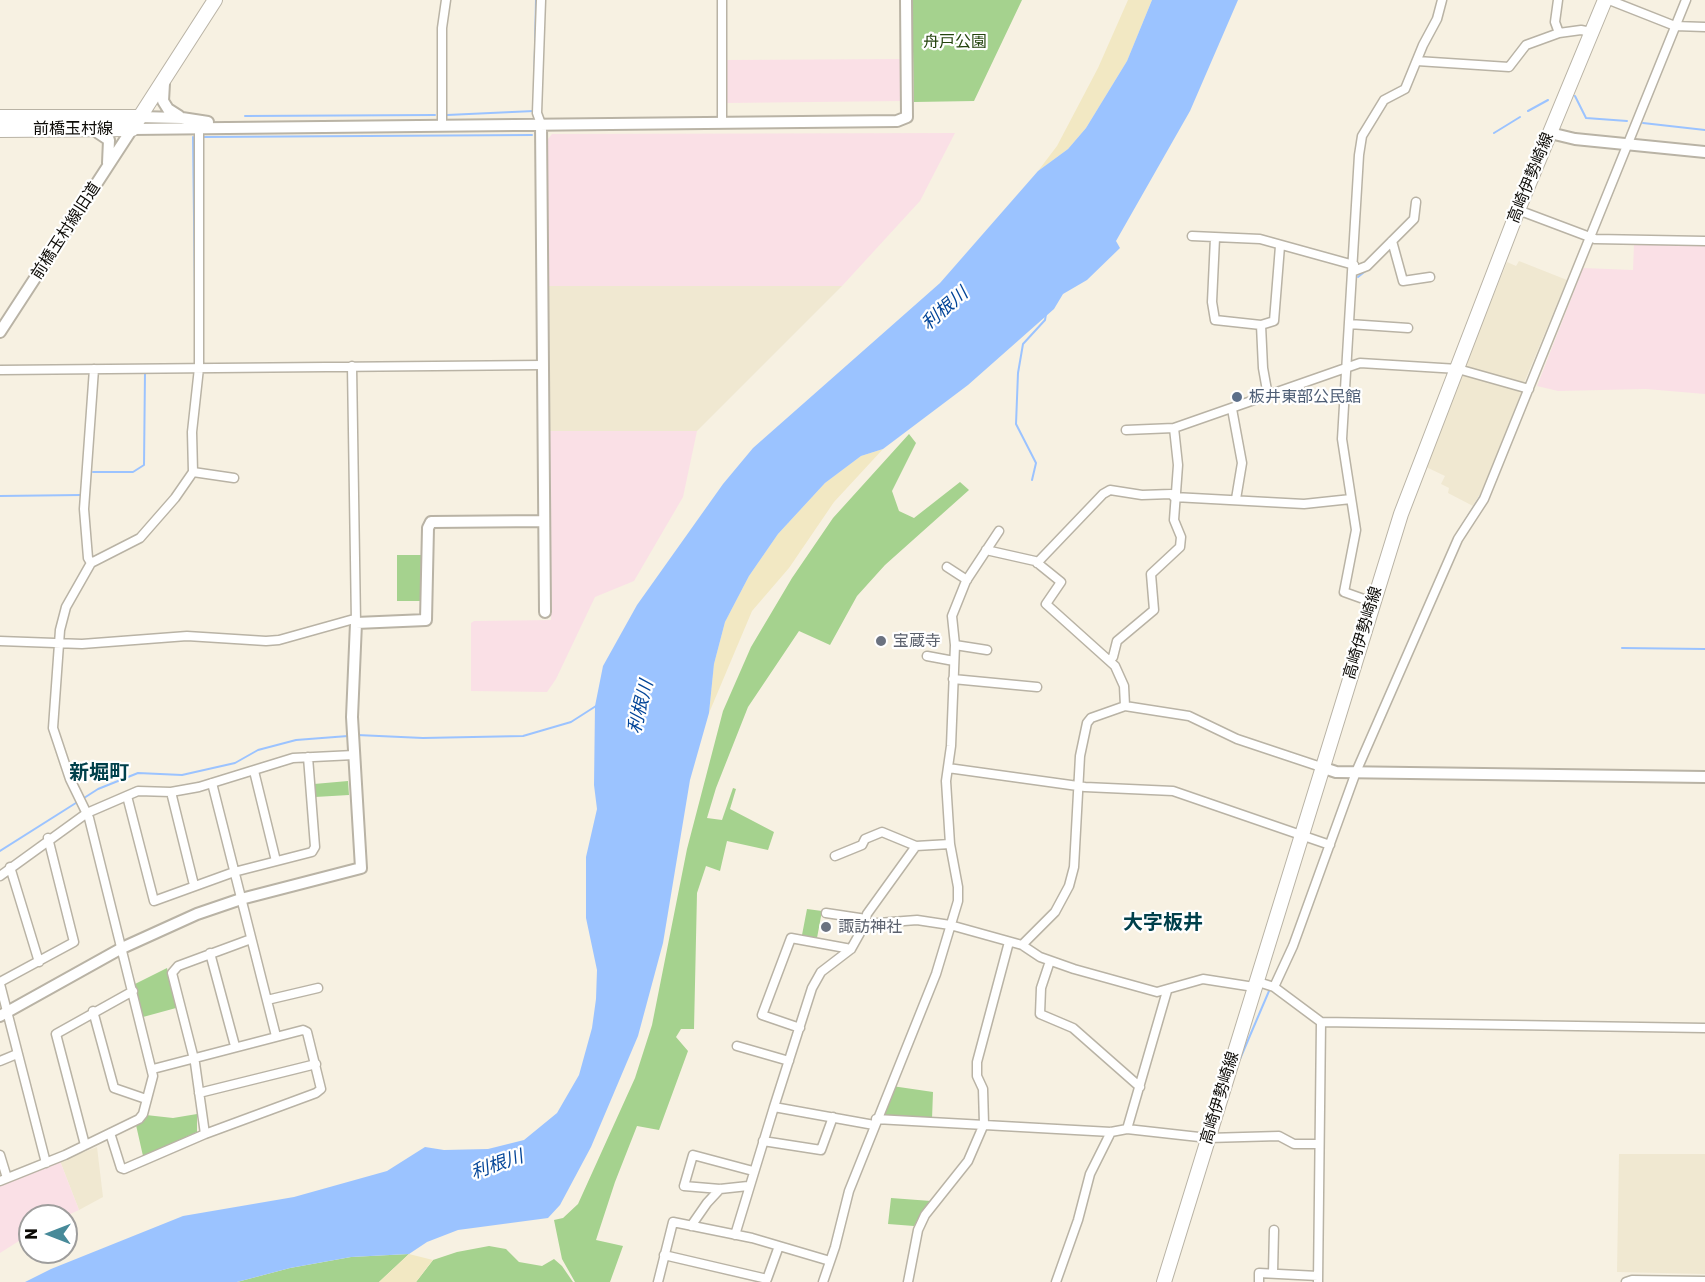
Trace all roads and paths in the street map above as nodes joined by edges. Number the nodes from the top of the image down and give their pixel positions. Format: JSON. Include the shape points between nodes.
{"nodes":[{"id":1,"x":215,"y":0,"type":"edge"},
{"id":2,"x":446,"y":0,"type":"edge"},
{"id":3,"x":540,"y":0,"type":"edge"},
{"id":4,"x":722,"y":0,"type":"edge"},
{"id":5,"x":906,"y":0,"type":"edge"},
{"id":6,"x":1442,"y":0,"type":"edge"},
{"id":7,"x":1558,"y":0,"type":"edge"},
{"id":8,"x":1607,"y":0,"type":"edge"},
{"id":9,"x":1686,"y":0,"type":"edge"},
{"id":10,"x":1675,"y":26,"type":"junction"},
{"id":11,"x":1705,"y":27,"type":"edge"},
{"id":12,"x":1591,"y":32,"type":"junction"},
{"id":13,"x":1559,"y":33,"type":"junction"},
{"id":14,"x":1417,"y":61,"type":"junction"},
{"id":15,"x":166,"y":74,"type":"junction"},
{"id":16,"x":0,"y":117,"type":"edge"},
{"id":17,"x":182,"y":118,"type":"junction"},
{"id":18,"x":722,"y":122,"type":"junction"},
{"id":19,"x":135,"y":123,"type":"junction"},
{"id":20,"x":199,"y":124,"type":"junction"},
{"id":21,"x":442,"y":124,"type":"junction"},
{"id":22,"x":541,"y":124,"type":"junction"},
{"id":23,"x":93,"y":129,"type":"junction"},
{"id":24,"x":0,"y":130,"type":"edge"},
{"id":25,"x":1550,"y":133,"type":"junction"},
{"id":26,"x":1627,"y":145,"type":"junction"},
{"id":27,"x":1705,"y":152,"type":"edge"},
{"id":28,"x":106,"y":169,"type":"junction"},
{"id":29,"x":1416,"y":202,"type":"dead end"},
{"id":30,"x":1518,"y":210,"type":"junction"},
{"id":31,"x":1192,"y":236,"type":"dead end"},
{"id":32,"x":1215,"y":237,"type":"junction"},
{"id":33,"x":1589,"y":238,"type":"junction"},
{"id":34,"x":1705,"y":240,"type":"edge"},
{"id":35,"x":1392,"y":241,"type":"junction"},
{"id":36,"x":1280,"y":246,"type":"junction"},
{"id":37,"x":1354,"y":268,"type":"junction"},
{"id":38,"x":1430,"y":277,"type":"dead end"},
{"id":39,"x":1349,"y":324,"type":"junction"},
{"id":40,"x":1261,"y":325,"type":"junction"},
{"id":41,"x":1408,"y":328,"type":"dead end"},
{"id":42,"x":0,"y":332,"type":"edge"},
{"id":43,"x":543,"y":365,"type":"junction"},
{"id":44,"x":352,"y":366,"type":"junction"},
{"id":45,"x":1346,"y":367,"type":"junction"},
{"id":46,"x":199,"y":368,"type":"junction"},
{"id":47,"x":0,"y":369,"type":"edge"},
{"id":48,"x":94,"y":369,"type":"junction"},
{"id":49,"x":1455,"y":369,"type":"junction"},
{"id":50,"x":1529,"y":389,"type":"junction"},
{"id":51,"x":1268,"y":396,"type":"junction"},
{"id":52,"x":1232,"y":409,"type":"junction"},
{"id":53,"x":1174,"y":428,"type":"junction"},
{"id":54,"x":1126,"y":430,"type":"dead end"},
{"id":55,"x":193,"y":472,"type":"junction"},
{"id":56,"x":234,"y":478,"type":"dead end"},
{"id":57,"x":1174,"y":497,"type":"junction"},
{"id":58,"x":1236,"y":499,"type":"junction"},
{"id":59,"x":1351,"y":499,"type":"junction"},
{"id":60,"x":544,"y":521,"type":"junction"},
{"id":61,"x":999,"y":531,"type":"dead end"},
{"id":62,"x":986,"y":550,"type":"junction"},
{"id":63,"x":91,"y":563,"type":"junction"},
{"id":64,"x":1037,"y":563,"type":"junction"},
{"id":65,"x":947,"y":567,"type":"dead end"},
{"id":66,"x":967,"y":580,"type":"junction"},
{"id":67,"x":1372,"y":602,"type":"junction"},
{"id":68,"x":545,"y":612,"type":"dead end"},
{"id":69,"x":355,"y":621,"type":"junction"},
{"id":70,"x":0,"y":640,"type":"edge"},
{"id":71,"x":59,"y":643,"type":"junction"},
{"id":72,"x":955,"y":645,"type":"junction"},
{"id":73,"x":987,"y":650,"type":"dead end"},
{"id":74,"x":927,"y":656,"type":"dead end"},
{"id":75,"x":1109,"y":660,"type":"junction"},
{"id":76,"x":954,"y":661,"type":"junction"},
{"id":77,"x":953,"y":679,"type":"junction"},
{"id":78,"x":1037,"y":687,"type":"dead end"},
{"id":79,"x":1125,"y":706,"type":"junction"},
{"id":80,"x":353,"y":750,"type":"junction"},
{"id":81,"x":308,"y":757,"type":"junction"},
{"id":82,"x":1321,"y":767,"type":"junction"},
{"id":83,"x":948,"y":768,"type":"junction"},
{"id":84,"x":254,"y":771,"type":"junction"},
{"id":85,"x":1356,"y":772,"type":"junction"},
{"id":86,"x":1705,"y":777,"type":"edge"},
{"id":87,"x":212,"y":783,"type":"junction"},
{"id":88,"x":1078,"y":786,"type":"junction"},
{"id":89,"x":171,"y":792,"type":"junction"},
{"id":90,"x":127,"y":796,"type":"junction"},
{"id":91,"x":85,"y":809,"type":"junction"},
{"id":92,"x":1301,"y":834,"type":"junction"},
{"id":93,"x":48,"y":838,"type":"junction"},
{"id":94,"x":950,"y":844,"type":"junction"},
{"id":95,"x":1330,"y":845,"type":"junction"},
{"id":96,"x":916,"y":846,"type":"junction"},
{"id":97,"x":835,"y":856,"type":"dead end"},
{"id":98,"x":276,"y":861,"type":"junction"},
{"id":99,"x":10,"y":867,"type":"junction"},
{"id":100,"x":234,"y":872,"type":"junction"},
{"id":101,"x":0,"y":876,"type":"edge"},
{"id":102,"x":194,"y":885,"type":"junction"},
{"id":103,"x":241,"y":899,"type":"junction"},
{"id":104,"x":826,"y":913,"type":"dead end"},
{"id":105,"x":865,"y":922,"type":"junction"},
{"id":106,"x":950,"y":925,"type":"junction"},
{"id":107,"x":251,"y":939,"type":"junction"},
{"id":108,"x":1009,"y":942,"type":"junction"},
{"id":109,"x":1022,"y":945,"type":"junction"},
{"id":110,"x":122,"y":948,"type":"junction"},
{"id":111,"x":851,"y":949,"type":"junction"},
{"id":112,"x":210,"y":953,"type":"junction"},
{"id":113,"x":1050,"y":961,"type":"junction"},
{"id":114,"x":39,"y":962,"type":"junction"},
{"id":115,"x":0,"y":983,"type":"edge"},
{"id":116,"x":1254,"y":984,"type":"junction"},
{"id":117,"x":1274,"y":987,"type":"junction"},
{"id":118,"x":318,"y":988,"type":"dead end"},
{"id":119,"x":133,"y":991,"type":"junction"},
{"id":120,"x":1167,"y":991,"type":"junction"},
{"id":121,"x":267,"y":1000,"type":"junction"},
{"id":122,"x":93,"y":1011,"type":"junction"},
{"id":123,"x":4,"y":1014,"type":"edge"},
{"id":124,"x":1321,"y":1022,"type":"junction"},
{"id":125,"x":800,"y":1028,"type":"junction"},
{"id":126,"x":1705,"y":1028,"type":"edge"},
{"id":127,"x":276,"y":1036,"type":"junction"},
{"id":128,"x":235,"y":1046,"type":"junction"},
{"id":129,"x":737,"y":1046,"type":"dead end"},
{"id":130,"x":17,"y":1054,"type":"junction"},
{"id":131,"x":194,"y":1057,"type":"junction"},
{"id":132,"x":0,"y":1061,"type":"edge"},
{"id":133,"x":789,"y":1061,"type":"junction"},
{"id":134,"x":316,"y":1064,"type":"junction"},
{"id":135,"x":153,"y":1069,"type":"junction"},
{"id":136,"x":1140,"y":1087,"type":"junction"},
{"id":137,"x":199,"y":1093,"type":"junction"},
{"id":138,"x":146,"y":1099,"type":"junction"},
{"id":139,"x":774,"y":1107,"type":"junction"},
{"id":140,"x":833,"y":1117,"type":"junction"},
{"id":141,"x":875,"y":1122,"type":"junction"},
{"id":142,"x":984,"y":1124,"type":"junction"},
{"id":143,"x":1127,"y":1129,"type":"junction"},
{"id":144,"x":1111,"y":1132,"type":"junction"},
{"id":145,"x":110,"y":1133,"type":"junction"},
{"id":146,"x":205,"y":1134,"type":"junction"},
{"id":147,"x":1208,"y":1138,"type":"junction"},
{"id":148,"x":763,"y":1141,"type":"junction"},
{"id":149,"x":1319,"y":1144,"type":"junction"},
{"id":150,"x":85,"y":1145,"type":"junction"},
{"id":151,"x":0,"y":1155,"type":"edge"},
{"id":152,"x":46,"y":1163,"type":"junction"},
{"id":153,"x":753,"y":1172,"type":"junction"},
{"id":154,"x":4,"y":1180,"type":"edge"},
{"id":155,"x":748,"y":1186,"type":"junction"},
{"id":156,"x":720,"y":1189,"type":"junction"},
{"id":157,"x":691,"y":1226,"type":"junction"},
{"id":158,"x":1274,"y":1230,"type":"dead end"},
{"id":159,"x":735,"y":1235,"type":"junction"},
{"id":160,"x":779,"y":1246,"type":"junction"},
{"id":161,"x":664,"y":1256,"type":"junction"},
{"id":162,"x":830,"y":1261,"type":"junction"},
{"id":163,"x":1273,"y":1273,"type":"junction"},
{"id":164,"x":742,"y":1278,"type":"edge"},
{"id":165,"x":1318,"y":1279,"type":"edge"},
{"id":166,"x":1705,"y":1281,"type":"edge"},
{"id":167,"x":658,"y":1282,"type":"edge"},
{"id":168,"x":823,"y":1282,"type":"edge"},
{"id":169,"x":908,"y":1282,"type":"edge"},
{"id":170,"x":1056,"y":1282,"type":"edge"},
{"id":171,"x":1164,"y":1282,"type":"edge"},
{"id":172,"x":1259,"y":1282,"type":"edge"},
{"id":173,"x":1626,"y":1282,"type":"edge"}],
"edges":[{"from":1,"to":15,"type":"main road"},
{"from":2,"to":21,"type":"street","via":[[442,28]]},
{"from":3,"to":22,"type":"street","via":[[537,113]]},
{"from":4,"to":18,"type":"street"},
{"from":5,"to":18,"type":"street","via":[[905,119]]},
{"from":6,"to":14,"type":"street"},
{"from":7,"to":13,"type":"street","via":[[1555,21]]},
{"from":8,"to":10,"type":"street"},
{"from":8,"to":12,"type":"main road","name":"高崎伊勢崎線"},
{"from":9,"to":10,"type":"street"},
{"from":10,"to":11,"type":"street"},
{"from":10,"to":26,"type":"street"},
{"from":12,"to":13,"type":"street"},
{"from":12,"to":25,"type":"main road","name":"高崎伊勢崎線"},
{"from":13,"to":14,"type":"street","via":[[1526,45],[1509,67]]},
{"from":14,"to":37,"type":"street","via":[[1405,89],[1384,100],[1362,136]]},
{"from":15,"to":17,"type":"street","via":[[163,101]]},
{"from":15,"to":19,"type":"main road"},
{"from":16,"to":19,"type":"main road","name":"前橋玉村線"},
{"from":17,"to":19,"type":"street"},
{"from":17,"to":20,"type":"street"},
{"from":18,"to":22,"type":"street"},
{"from":19,"to":20,"type":"street"},
{"from":19,"to":23,"type":"main road","name":"前橋玉村線"},
{"from":19,"to":28,"type":"street","name":"前橋玉村線旧道"},
{"from":20,"to":21,"type":"street"},
{"from":20,"to":46,"type":"street"},
{"from":21,"to":22,"type":"street"},
{"from":22,"to":43,"type":"street"},
{"from":23,"to":24,"type":"main road","name":"前橋玉村線"},
{"from":23,"to":28,"type":"street","via":[[109,140]]},
{"from":25,"to":26,"type":"street"},
{"from":25,"to":30,"type":"main road","name":"高崎伊勢崎線"},
{"from":26,"to":27,"type":"street"},
{"from":26,"to":33,"type":"street"},
{"from":28,"to":42,"type":"street","name":"前橋玉村線旧道"},
{"from":29,"to":35,"type":"street","via":[[1414,219]]},
{"from":30,"to":33,"type":"street"},
{"from":30,"to":49,"type":"main road","name":"高崎伊勢崎線"},
{"from":31,"to":32,"type":"street"},
{"from":32,"to":36,"type":"street","via":[[1260,238]]},
{"from":32,"to":40,"type":"street","via":[[1215,320]]},
{"from":33,"to":34,"type":"street"},
{"from":33,"to":50,"type":"street"},
{"from":35,"to":37,"type":"street","via":[[1367,266]]},
{"from":35,"to":38,"type":"street","via":[[1403,281]]},
{"from":36,"to":37,"type":"street"},
{"from":36,"to":40,"type":"street","via":[[1274,321]]},
{"from":37,"to":39,"type":"street"},
{"from":39,"to":41,"type":"street"},
{"from":39,"to":45,"type":"street"},
{"from":40,"to":51,"type":"street"},
{"from":43,"to":44,"type":"street"},
{"from":43,"to":60,"type":"street"},
{"from":44,"to":46,"type":"street"},
{"from":44,"to":69,"type":"street"},
{"from":45,"to":49,"type":"street","via":[[1360,363]]},
{"from":45,"to":51,"type":"street"},
{"from":45,"to":59,"type":"street","via":[[1341,439]]},
{"from":46,"to":48,"type":"street"},
{"from":46,"to":55,"type":"street","via":[[192,432]]},
{"from":47,"to":48,"type":"street"},
{"from":48,"to":63,"type":"street","via":[[84,509]]},
{"from":49,"to":50,"type":"street"},
{"from":49,"to":67,"type":"main road","name":"高崎伊勢崎線"},
{"from":50,"to":85,"type":"street","via":[[1484,499],[1458,539]]},
{"from":51,"to":52,"type":"street"},
{"from":52,"to":53,"type":"street"},
{"from":52,"to":58,"type":"street","via":[[1242,463]]},
{"from":53,"to":54,"type":"street"},
{"from":53,"to":57,"type":"street","via":[[1178,465]]},
{"from":55,"to":56,"type":"street"},
{"from":55,"to":63,"type":"street","via":[[140,537]]},
{"from":57,"to":58,"type":"street"},
{"from":57,"to":64,"type":"street","via":[[1106,491]]},
{"from":57,"to":75,"type":"street","via":[[1180,547],[1151,574],[1154,610],[1117,641]]},
{"from":58,"to":59,"type":"street","via":[[1304,504]]},
{"from":59,"to":67,"type":"street","via":[[1356,537],[1344,592]]},
{"from":60,"to":68,"type":"street"},
{"from":60,"to":69,"type":"street","via":[[431,522],[426,620]]},
{"from":61,"to":62,"type":"street"},
{"from":62,"to":64,"type":"street"},
{"from":62,"to":66,"type":"street"},
{"from":63,"to":71,"type":"street","via":[[66,607]]},
{"from":64,"to":75,"type":"street","via":[[1061,582],[1046,604]]},
{"from":65,"to":66,"type":"street"},
{"from":66,"to":72,"type":"street","via":[[952,616]]},
{"from":67,"to":82,"type":"main road","name":"高崎伊勢崎線"},
{"from":69,"to":71,"type":"street","via":[[272,641],[187,636]]},
{"from":69,"to":80,"type":"street"},
{"from":70,"to":71,"type":"street"},
{"from":71,"to":91,"type":"street","via":[[54,732]]},
{"from":72,"to":73,"type":"street"},
{"from":72,"to":76,"type":"street"},
{"from":74,"to":76,"type":"street"},
{"from":75,"to":79,"type":"street","via":[[1116,666],[1124,686]]},
{"from":76,"to":77,"type":"street"},
{"from":77,"to":78,"type":"street"},
{"from":77,"to":83,"type":"street"},
{"from":79,"to":82,"type":"street","via":[[1189,716],[1237,738]]},
{"from":79,"to":88,"type":"street","via":[[1088,720]]},
{"from":80,"to":81,"type":"street"},
{"from":80,"to":103,"type":"street","via":[[362,867]]},
{"from":81,"to":84,"type":"street"},
{"from":81,"to":98,"type":"street","via":[[314,850]]},
{"from":82,"to":85,"type":"street"},
{"from":82,"to":92,"type":"main road","name":"高崎伊勢崎線"},
{"from":83,"to":88,"type":"street"},
{"from":83,"to":94,"type":"street"},
{"from":84,"to":87,"type":"street"},
{"from":84,"to":98,"type":"street"},
{"from":85,"to":86,"type":"street"},
{"from":85,"to":95,"type":"street"},
{"from":87,"to":89,"type":"street"},
{"from":87,"to":100,"type":"street"},
{"from":88,"to":92,"type":"street","via":[[1173,791]]},
{"from":88,"to":109,"type":"street","via":[[1070,886],[1054,912]]},
{"from":89,"to":90,"type":"street","via":[[142,790]]},
{"from":89,"to":102,"type":"street"},
{"from":90,"to":91,"type":"street"},
{"from":90,"to":102,"type":"street","via":[[154,901]]},
{"from":91,"to":93,"type":"street"},
{"from":91,"to":110,"type":"street"},
{"from":92,"to":95,"type":"street"},
{"from":92,"to":116,"type":"main road","name":"高崎伊勢崎線"},
{"from":93,"to":99,"type":"street"},
{"from":93,"to":114,"type":"street","via":[[75,939]]},
{"from":94,"to":96,"type":"street"},
{"from":94,"to":106,"type":"street","via":[[958,901]]},
{"from":95,"to":117,"type":"street"},
{"from":96,"to":97,"type":"street","via":[[882,832]]},
{"from":96,"to":105,"type":"street"},
{"from":98,"to":100,"type":"street"},
{"from":99,"to":101,"type":"street"},
{"from":99,"to":114,"type":"street"},
{"from":100,"to":102,"type":"street"},
{"from":100,"to":103,"type":"street"},
{"from":103,"to":107,"type":"street"},
{"from":103,"to":110,"type":"street"},
{"from":104,"to":105,"type":"street"},
{"from":105,"to":106,"type":"street","via":[[917,920]]},
{"from":105,"to":111,"type":"street"},
{"from":106,"to":108,"type":"street"},
{"from":106,"to":141,"type":"street","via":[[936,974]]},
{"from":107,"to":112,"type":"street"},
{"from":107,"to":121,"type":"street"},
{"from":108,"to":109,"type":"street"},
{"from":108,"to":142,"type":"street","via":[[977,1062]]},
{"from":109,"to":113,"type":"street"},
{"from":110,"to":119,"type":"street"},
{"from":110,"to":123,"type":"street"},
{"from":111,"to":125,"type":"street","via":[[821,972]]},
{"from":111,"to":125,"type":"street","via":[[791,938],[762,1015]]},
{"from":112,"to":128,"type":"street"},
{"from":112,"to":131,"type":"street","via":[[178,966],[172,973]]},
{"from":113,"to":120,"type":"street","via":[[1146,990]]},
{"from":113,"to":136,"type":"street","via":[[1041,988],[1040,1014],[1073,1028]]},
{"from":114,"to":115,"type":"street"},
{"from":115,"to":123,"type":"street"},
{"from":116,"to":117,"type":"street"},
{"from":116,"to":120,"type":"street","via":[[1203,979]]},
{"from":116,"to":147,"type":"main road","name":"高崎伊勢崎線"},
{"from":117,"to":124,"type":"street"},
{"from":118,"to":121,"type":"street"},
{"from":119,"to":122,"type":"street"},
{"from":119,"to":135,"type":"street"},
{"from":120,"to":136,"type":"street"},
{"from":121,"to":127,"type":"street"},
{"from":122,"to":138,"type":"street","via":[[114,1088]]},
{"from":122,"to":150,"type":"street","via":[[56,1034]]},
{"from":123,"to":130,"type":"street"},
{"from":124,"to":126,"type":"street"},
{"from":124,"to":149,"type":"street"},
{"from":125,"to":133,"type":"street"},
{"from":127,"to":128,"type":"street"},
{"from":127,"to":134,"type":"street","via":[[307,1032]]},
{"from":128,"to":131,"type":"street"},
{"from":129,"to":133,"type":"street"},
{"from":130,"to":132,"type":"street"},
{"from":130,"to":152,"type":"street"},
{"from":131,"to":135,"type":"street"},
{"from":131,"to":137,"type":"street"},
{"from":133,"to":139,"type":"street"},
{"from":134,"to":137,"type":"street"},
{"from":134,"to":146,"type":"street","via":[[319,1092]]},
{"from":135,"to":138,"type":"street"},
{"from":136,"to":143,"type":"street"},
{"from":137,"to":146,"type":"street"},
{"from":138,"to":145,"type":"street","via":[[141,1116]]},
{"from":139,"to":140,"type":"street"},
{"from":139,"to":148,"type":"street"},
{"from":140,"to":141,"type":"street"},
{"from":140,"to":148,"type":"street","via":[[821,1150]]},
{"from":141,"to":142,"type":"street"},
{"from":141,"to":162,"type":"street","via":[[849,1191]]},
{"from":142,"to":144,"type":"street"},
{"from":142,"to":169,"type":"street","via":[[968,1161],[925,1215],[918,1230]]},
{"from":143,"to":144,"type":"street"},
{"from":143,"to":147,"type":"street"},
{"from":144,"to":170,"type":"street","via":[[1090,1174]]},
{"from":145,"to":146,"type":"street","via":[[124,1169]]},
{"from":145,"to":150,"type":"street"},
{"from":147,"to":149,"type":"street","via":[[1279,1136],[1294,1144]]},
{"from":147,"to":171,"type":"main road","name":"高崎伊勢崎線"},
{"from":148,"to":153,"type":"street"},
{"from":149,"to":165,"type":"street"},
{"from":150,"to":152,"type":"street"},
{"from":151,"to":154,"type":"street"},
{"from":152,"to":154,"type":"street"},
{"from":153,"to":155,"type":"street"},
{"from":153,"to":156,"type":"street","via":[[693,1155],[684,1186]]},
{"from":155,"to":156,"type":"street"},
{"from":155,"to":159,"type":"street"},
{"from":156,"to":157,"type":"street"},
{"from":157,"to":159,"type":"street"},
{"from":157,"to":161,"type":"street","via":[[673,1222]]},
{"from":158,"to":163,"type":"street"},
{"from":159,"to":160,"type":"street"},
{"from":160,"to":162,"type":"street"},
{"from":160,"to":164,"type":"street","via":[[767,1279]]},
{"from":161,"to":164,"type":"street"},
{"from":161,"to":167,"type":"street"},
{"from":162,"to":168,"type":"street"},
{"from":163,"to":165,"type":"street"},
{"from":163,"to":172,"type":"street","via":[[1259,1274]]},
{"from":166,"to":173,"type":"street"}]}
